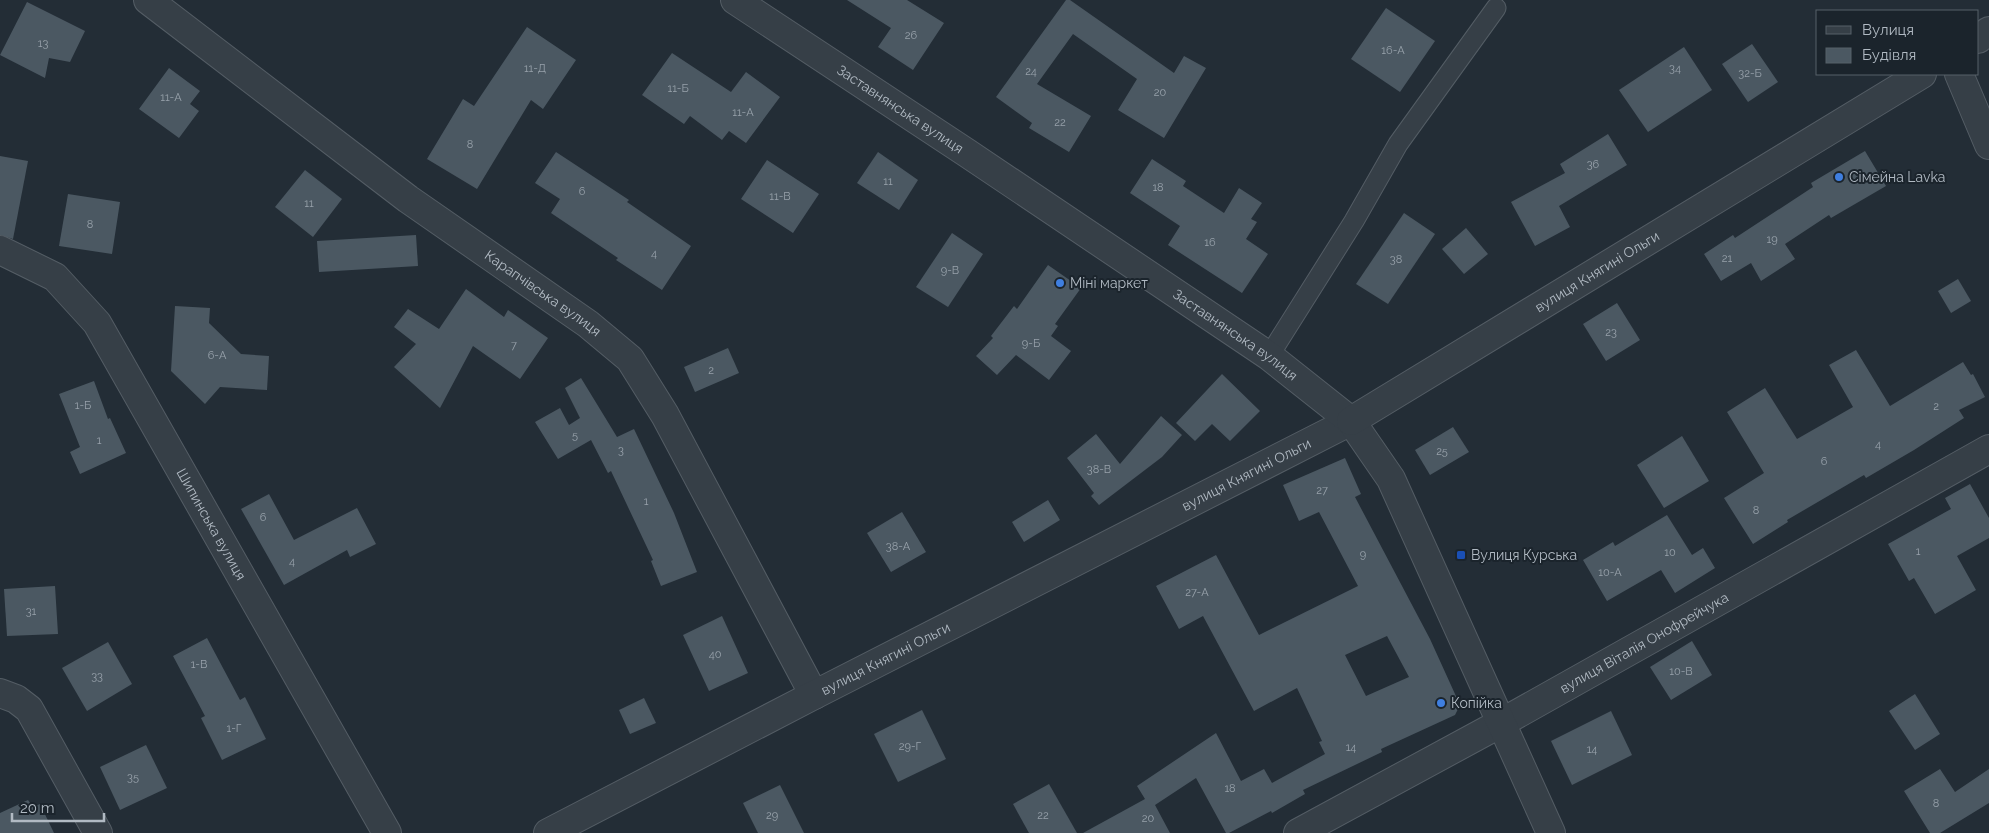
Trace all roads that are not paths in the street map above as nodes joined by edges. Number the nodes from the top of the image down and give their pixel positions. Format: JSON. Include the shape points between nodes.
{"nodes":[{"id":1,"x":148,"y":0,"type":"edge"},
{"id":2,"x":735,"y":0,"type":"edge"},
{"id":3,"x":1496,"y":8,"type":"dead end"},
{"id":4,"x":1920,"y":75,"type":"edge"},
{"id":5,"x":1959,"y":75,"type":"edge"},
{"id":6,"x":1989,"y":145,"type":"edge"},
{"id":7,"x":0,"y":250,"type":"edge"},
{"id":8,"x":1269,"y":356,"type":"junction"},
{"id":9,"x":1351,"y":421,"type":"junction"},
{"id":10,"x":1989,"y":450,"type":"edge"},
{"id":11,"x":0,"y":693,"type":"edge"},
{"id":12,"x":814,"y":695,"type":"junction"},
{"id":13,"x":1501,"y":723,"type":"junction"},
{"id":14,"x":98,"y":833,"type":"edge"},
{"id":15,"x":387,"y":833,"type":"edge"},
{"id":16,"x":548,"y":833,"type":"edge"},
{"id":17,"x":1298,"y":833,"type":"edge"},
{"id":18,"x":1551,"y":833,"type":"edge"}],
"edges":[{"from":1,"to":12,"type":"street","name":"Карапчівська вулиця","via":[[408,199],[588,324],[630,359],[665,415]]},
{"from":2,"to":8,"type":"street","name":"Заставнянська вулиця"},
{"from":3,"to":8,"type":"lane","via":[[1398,144]]},
{"from":4,"to":9,"type":"street","name":"вулиця Княгині Ольги"},
{"from":5,"to":6,"type":"street"},
{"from":7,"to":15,"type":"street","name":"Шипинська вулиця","via":[[55,277],[97,323]]},
{"from":8,"to":9,"type":"street","name":"Заставнянська вулиця"},
{"from":9,"to":12,"type":"street","name":"вулиця Княгині Ольги"},
{"from":9,"to":13,"type":"street","name":"Заставнянська вулиця","via":[[1391,479]]},
{"from":10,"to":13,"type":"street","name":"вулиця Віталія Онофрейчука"},
{"from":11,"to":14,"type":"street","via":[[29,709]]},
{"from":12,"to":16,"type":"street","name":"вулиця Княгині Ольги"},
{"from":13,"to":17,"type":"street","name":"вулиця Віталія Онофрейчука"},
{"from":13,"to":18,"type":"street","name":"Заставнянська вулиця"}]}
